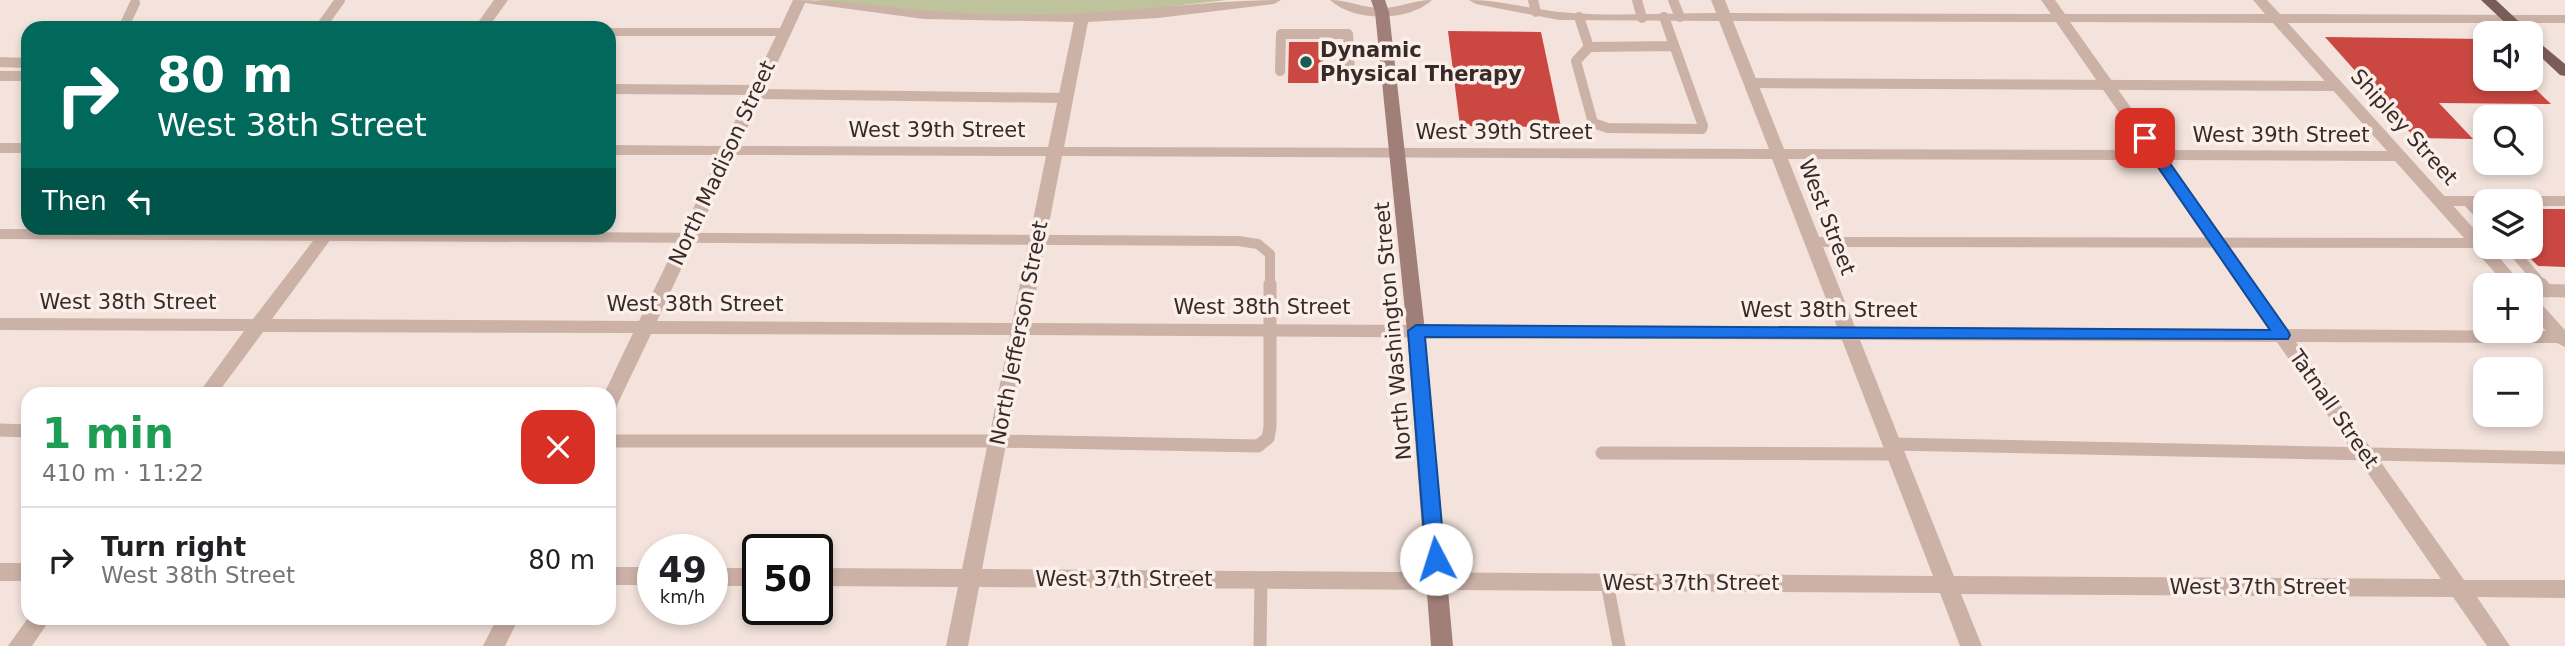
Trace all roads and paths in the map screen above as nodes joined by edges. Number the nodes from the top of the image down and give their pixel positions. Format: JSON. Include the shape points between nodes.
{"nodes":[{"id":1,"x":340,"y":0,"type":"edge"},
{"id":2,"x":501,"y":0,"type":"edge"},
{"id":3,"x":800,"y":0,"type":"edge"},
{"id":4,"x":808,"y":0,"type":"edge"},
{"id":5,"x":1274,"y":0,"type":"edge"},
{"id":6,"x":1337,"y":0,"type":"edge"},
{"id":7,"x":1425,"y":0,"type":"edge"},
{"id":8,"x":1476,"y":0,"type":"edge"},
{"id":9,"x":1637,"y":0,"type":"edge"},
{"id":10,"x":1673,"y":0,"type":"edge"},
{"id":11,"x":1718,"y":0,"type":"edge"},
{"id":12,"x":2049,"y":0,"type":"edge"},
{"id":13,"x":2260,"y":0,"type":"edge"},
{"id":14,"x":2488,"y":0,"type":"edge"},
{"id":15,"x":135,"y":3,"type":"dead end"},
{"id":16,"x":1381,"y":4,"type":"edge"},
{"id":17,"x":1535,"y":6,"type":"edge"},
{"id":18,"x":1579,"y":17,"type":"junction"},
{"id":19,"x":1725,"y":17,"type":"junction"},
{"id":20,"x":2061,"y":17,"type":"junction"},
{"id":21,"x":1642,"y":18,"type":"junction"},
{"id":22,"x":1664,"y":18,"type":"junction"},
{"id":23,"x":1680,"y":18,"type":"junction"},
{"id":24,"x":2276,"y":18,"type":"junction"},
{"id":25,"x":2507,"y":18,"type":"junction"},
{"id":26,"x":2565,"y":19,"type":"edge"},
{"id":27,"x":1081,"y":20,"type":"junction"},
{"id":28,"x":126,"y":21,"type":"edge"},
{"id":29,"x":325,"y":21,"type":"edge"},
{"id":30,"x":486,"y":21,"type":"edge"},
{"id":31,"x":2510,"y":21,"type":"edge"},
{"id":32,"x":616,"y":32,"type":"edge"},
{"id":33,"x":784,"y":32,"type":"junction"},
{"id":34,"x":1589,"y":47,"type":"junction"},
{"id":35,"x":1674,"y":47,"type":"junction"},
{"id":36,"x":2543,"y":51,"type":"edge"},
{"id":37,"x":0,"y":62,"type":"edge"},
{"id":38,"x":21,"y":63,"type":"edge"},
{"id":39,"x":1280,"y":71,"type":"dead end"},
{"id":40,"x":2565,"y":72,"type":"edge"},
{"id":41,"x":1388,"y":73,"type":"junction"},
{"id":42,"x":0,"y":76,"type":"edge"},
{"id":43,"x":21,"y":76,"type":"edge"},
{"id":44,"x":1751,"y":83,"type":"junction"},
{"id":45,"x":2109,"y":86,"type":"junction"},
{"id":46,"x":2337,"y":86,"type":"junction"},
{"id":47,"x":616,"y":89,"type":"edge"},
{"id":48,"x":755,"y":92,"type":"junction"},
{"id":49,"x":1065,"y":98,"type":"junction"},
{"id":50,"x":0,"y":148,"type":"edge"},
{"id":51,"x":21,"y":148,"type":"edge"},
{"id":52,"x":616,"y":150,"type":"edge"},
{"id":53,"x":728,"y":150,"type":"junction"},
{"id":54,"x":1055,"y":151,"type":"junction"},
{"id":55,"x":1399,"y":153,"type":"junction"},
{"id":56,"x":1778,"y":154,"type":"junction"},
{"id":57,"x":2157,"y":156,"type":"junction"},
{"id":58,"x":2400,"y":156,"type":"junction"},
{"id":59,"x":2440,"y":201,"type":"junction"},
{"id":60,"x":2467,"y":201,"type":"junction"},
{"id":61,"x":2565,"y":201,"type":"edge"},
{"id":62,"x":2473,"y":207,"type":"edge"},
{"id":63,"x":0,"y":234,"type":"edge"},
{"id":64,"x":21,"y":234,"type":"edge"},
{"id":65,"x":326,"y":235,"type":"edge"},
{"id":66,"x":616,"y":235,"type":"edge"},
{"id":67,"x":688,"y":236,"type":"junction"},
{"id":68,"x":2473,"y":238,"type":"edge"},
{"id":69,"x":1038,"y":239,"type":"junction"},
{"id":70,"x":1813,"y":242,"type":"junction"},
{"id":71,"x":2217,"y":242,"type":"junction"},
{"id":72,"x":2473,"y":243,"type":"edge"},
{"id":73,"x":2491,"y":259,"type":"edge"},
{"id":74,"x":2520,"y":259,"type":"edge"},
{"id":75,"x":2504,"y":273,"type":"edge"},
{"id":76,"x":2543,"y":291,"type":"edge"},
{"id":77,"x":2547,"y":291,"type":"junction"},
{"id":78,"x":2565,"y":291,"type":"edge"},
{"id":79,"x":2543,"y":316,"type":"edge"},
{"id":80,"x":0,"y":324,"type":"edge"},
{"id":81,"x":258,"y":325,"type":"junction"},
{"id":82,"x":645,"y":327,"type":"junction"},
{"id":83,"x":1020,"y":329,"type":"junction"},
{"id":84,"x":1271,"y":330,"type":"junction"},
{"id":85,"x":1416,"y":331,"type":"junction"},
{"id":86,"x":1848,"y":333,"type":"junction"},
{"id":87,"x":2282,"y":335,"type":"junction"},
{"id":88,"x":2564,"y":338,"type":"edge"},
{"id":89,"x":212,"y":387,"type":"edge"},
{"id":90,"x":616,"y":388,"type":"edge"},
{"id":91,"x":0,"y":430,"type":"edge"},
{"id":92,"x":21,"y":431,"type":"edge"},
{"id":93,"x":998,"y":440,"type":"junction"},
{"id":94,"x":616,"y":441,"type":"edge"},
{"id":95,"x":1894,"y":449,"type":"junction"},
{"id":96,"x":1602,"y":453,"type":"dead end"},
{"id":97,"x":2365,"y":454,"type":"junction"},
{"id":98,"x":2565,"y":458,"type":"edge"},
{"id":99,"x":0,"y":572,"type":"edge"},
{"id":100,"x":21,"y":572,"type":"edge"},
{"id":101,"x":616,"y":576,"type":"edge"},
{"id":102,"x":637,"y":576,"type":"edge"},
{"id":103,"x":833,"y":577,"type":"edge"},
{"id":104,"x":970,"y":578,"type":"junction"},
{"id":105,"x":1261,"y":580,"type":"junction"},
{"id":106,"x":1437,"y":582,"type":"junction"},
{"id":107,"x":1607,"y":583,"type":"junction"},
{"id":108,"x":1947,"y":585,"type":"junction"},
{"id":109,"x":2459,"y":589,"type":"junction"},
{"id":110,"x":2565,"y":589,"type":"edge"},
{"id":111,"x":35,"y":625,"type":"edge"},
{"id":112,"x":504,"y":625,"type":"edge"},
{"id":113,"x":19,"y":646,"type":"edge"},
{"id":114,"x":494,"y":646,"type":"edge"},
{"id":115,"x":957,"y":646,"type":"edge"},
{"id":116,"x":1260,"y":646,"type":"edge"},
{"id":117,"x":1442,"y":646,"type":"edge"},
{"id":118,"x":1619,"y":646,"type":"edge"},
{"id":119,"x":1971,"y":646,"type":"edge"},
{"id":120,"x":2499,"y":646,"type":"edge"}],
"edges":[{"from":1,"to":29,"type":"lane"},
{"from":2,"to":30,"type":"street"},
{"from":3,"to":33,"type":"street","name":"North Madison Street"},
{"from":4,"to":27,"type":"street","via":[[908,14]]},
{"from":5,"to":27,"type":"street"},
{"from":6,"to":16,"type":"street","via":[[1357,9]]},
{"from":7,"to":16,"type":"street","via":[[1408,8]]},
{"from":8,"to":17,"type":"street"},
{"from":9,"to":21,"type":"lane"},
{"from":10,"to":23,"type":"lane"},
{"from":11,"to":19,"type":"street","name":"West Street"},
{"from":12,"to":20,"type":"street","name":"Tatnall Street"},
{"from":13,"to":24,"type":"street","name":"Shipley Street"},
{"from":14,"to":25,"type":"main road"},
{"from":15,"to":28,"type":"lane"},
{"from":16,"to":41,"type":"main road","name":"North Washington Street"},
{"from":17,"to":18,"type":"street"},
{"from":18,"to":21,"type":"street"},
{"from":18,"to":34,"type":"lane"},
{"from":19,"to":20,"type":"street"},
{"from":19,"to":23,"type":"street"},
{"from":19,"to":44,"type":"street","name":"West Street"},
{"from":20,"to":24,"type":"street"},
{"from":20,"to":45,"type":"street","name":"Tatnall Street"},
{"from":21,"to":22,"type":"street"},
{"from":22,"to":23,"type":"street"},
{"from":22,"to":35,"type":"lane"},
{"from":24,"to":25,"type":"street"},
{"from":24,"to":46,"type":"street","name":"Shipley Street"},
{"from":25,"to":26,"type":"street"},
{"from":25,"to":31,"type":"main road"},
{"from":27,"to":49,"type":"street","name":"North Jefferson Street"},
{"from":32,"to":33,"type":"street"},
{"from":33,"to":48,"type":"street","name":"North Madison Street"},
{"from":34,"to":35,"type":"lane"},
{"from":34,"to":35,"type":"lane","via":[[1576,61],[1593,123],[1601,128],[1702,129]]},
{"from":36,"to":40,"type":"main road"},
{"from":37,"to":38,"type":"lane"},
{"from":39,"to":41,"type":"lane","via":[[1282,34],[1348,34],[1350,73]]},
{"from":41,"to":55,"type":"main road","name":"North Washington Street"},
{"from":42,"to":43,"type":"lane"},
{"from":44,"to":45,"type":"lane"},
{"from":44,"to":56,"type":"street","name":"West Street"},
{"from":45,"to":46,"type":"lane"},
{"from":45,"to":57,"type":"street","name":"Tatnall Street"},
{"from":46,"to":58,"type":"street","name":"Shipley Street"},
{"from":47,"to":48,"type":"lane"},
{"from":48,"to":49,"type":"lane"},
{"from":48,"to":53,"type":"street","name":"North Madison Street"},
{"from":49,"to":54,"type":"street","name":"North Jefferson Street"},
{"from":50,"to":51,"type":"street"},
{"from":52,"to":53,"type":"street","name":"West 39th Street"},
{"from":53,"to":54,"type":"street","name":"West 39th Street"},
{"from":53,"to":67,"type":"street","name":"North Madison Street"},
{"from":54,"to":55,"type":"street","name":"West 39th Street"},
{"from":54,"to":69,"type":"street","name":"North Jefferson Street"},
{"from":55,"to":56,"type":"street","name":"West 39th Street"},
{"from":55,"to":85,"type":"main road","name":"North Washington Street"},
{"from":56,"to":57,"type":"street","name":"West 39th Street"},
{"from":56,"to":70,"type":"street","name":"West Street"},
{"from":57,"to":58,"type":"street","name":"West 39th Street"},
{"from":57,"to":71,"type":"street","name":"Tatnall Street"},
{"from":58,"to":59,"type":"street","name":"Shipley Street"},
{"from":59,"to":60,"type":"lane"},
{"from":59,"to":68,"type":"street","name":"Shipley Street"},
{"from":60,"to":61,"type":"lane"},
{"from":60,"to":62,"type":"lane"},
{"from":63,"to":64,"type":"lane"},
{"from":65,"to":81,"type":"street"},
{"from":66,"to":67,"type":"lane"},
{"from":67,"to":69,"type":"lane"},
{"from":67,"to":82,"type":"street","name":"North Madison Street"},
{"from":69,"to":83,"type":"street","name":"North Jefferson Street"},
{"from":69,"to":84,"type":"lane","via":[[1258,244],[1270,254]]},
{"from":70,"to":71,"type":"lane"},
{"from":70,"to":86,"type":"street","name":"West Street"},
{"from":71,"to":72,"type":"lane"},
{"from":71,"to":87,"type":"street","name":"Tatnall Street"},
{"from":73,"to":75,"type":"street","name":"Shipley Street"},
{"from":74,"to":77,"type":"lane"},
{"from":76,"to":77,"type":"lane"},
{"from":77,"to":78,"type":"lane"},
{"from":79,"to":88,"type":"street"},
{"from":80,"to":81,"type":"street","name":"West 38th Street"},
{"from":81,"to":82,"type":"street","name":"West 38th Street"},
{"from":81,"to":89,"type":"street"},
{"from":82,"to":83,"type":"street","name":"West 38th Street"},
{"from":82,"to":90,"type":"street","name":"North Madison Street"},
{"from":83,"to":84,"type":"street","name":"West 38th Street"},
{"from":83,"to":93,"type":"street","name":"North Jefferson Street"},
{"from":84,"to":85,"type":"street","name":"West 38th Street"},
{"from":84,"to":93,"type":"lane","via":[[1270,427],[1268,438],[1258,446]]},
{"from":85,"to":86,"type":"street","name":"West 38th Street"},
{"from":85,"to":106,"type":"main road","name":"North Washington Street"},
{"from":86,"to":87,"type":"street","name":"West 38th Street"},
{"from":86,"to":95,"type":"street","name":"West Street"},
{"from":87,"to":88,"type":"street","name":"West 38th Street"},
{"from":87,"to":97,"type":"street","name":"Tatnall Street"},
{"from":91,"to":92,"type":"lane"},
{"from":93,"to":94,"type":"lane"},
{"from":93,"to":104,"type":"street","name":"North Jefferson Street"},
{"from":95,"to":96,"type":"lane"},
{"from":95,"to":97,"type":"lane"},
{"from":95,"to":108,"type":"street","name":"West Street"},
{"from":97,"to":98,"type":"lane"},
{"from":97,"to":109,"type":"street","name":"Tatnall Street"},
{"from":99,"to":100,"type":"street"},
{"from":101,"to":102,"type":"street"},
{"from":103,"to":104,"type":"street","name":"West 37th Street"},
{"from":104,"to":105,"type":"street","name":"West 37th Street"},
{"from":104,"to":115,"type":"street","name":"North Jefferson Street"},
{"from":105,"to":106,"type":"street","name":"West 37th Street"},
{"from":105,"to":116,"type":"lane"},
{"from":106,"to":107,"type":"street","name":"West 37th Street"},
{"from":106,"to":117,"type":"main road","name":"North Washington Street"},
{"from":107,"to":108,"type":"street","name":"West 37th Street"},
{"from":107,"to":118,"type":"lane"},
{"from":108,"to":109,"type":"street","name":"West 37th Street"},
{"from":108,"to":119,"type":"street","name":"West Street"},
{"from":109,"to":110,"type":"street","name":"West 37th Street"},
{"from":109,"to":120,"type":"street","name":"Tatnall Street"},
{"from":111,"to":113,"type":"street"},
{"from":112,"to":114,"type":"street"}]}
